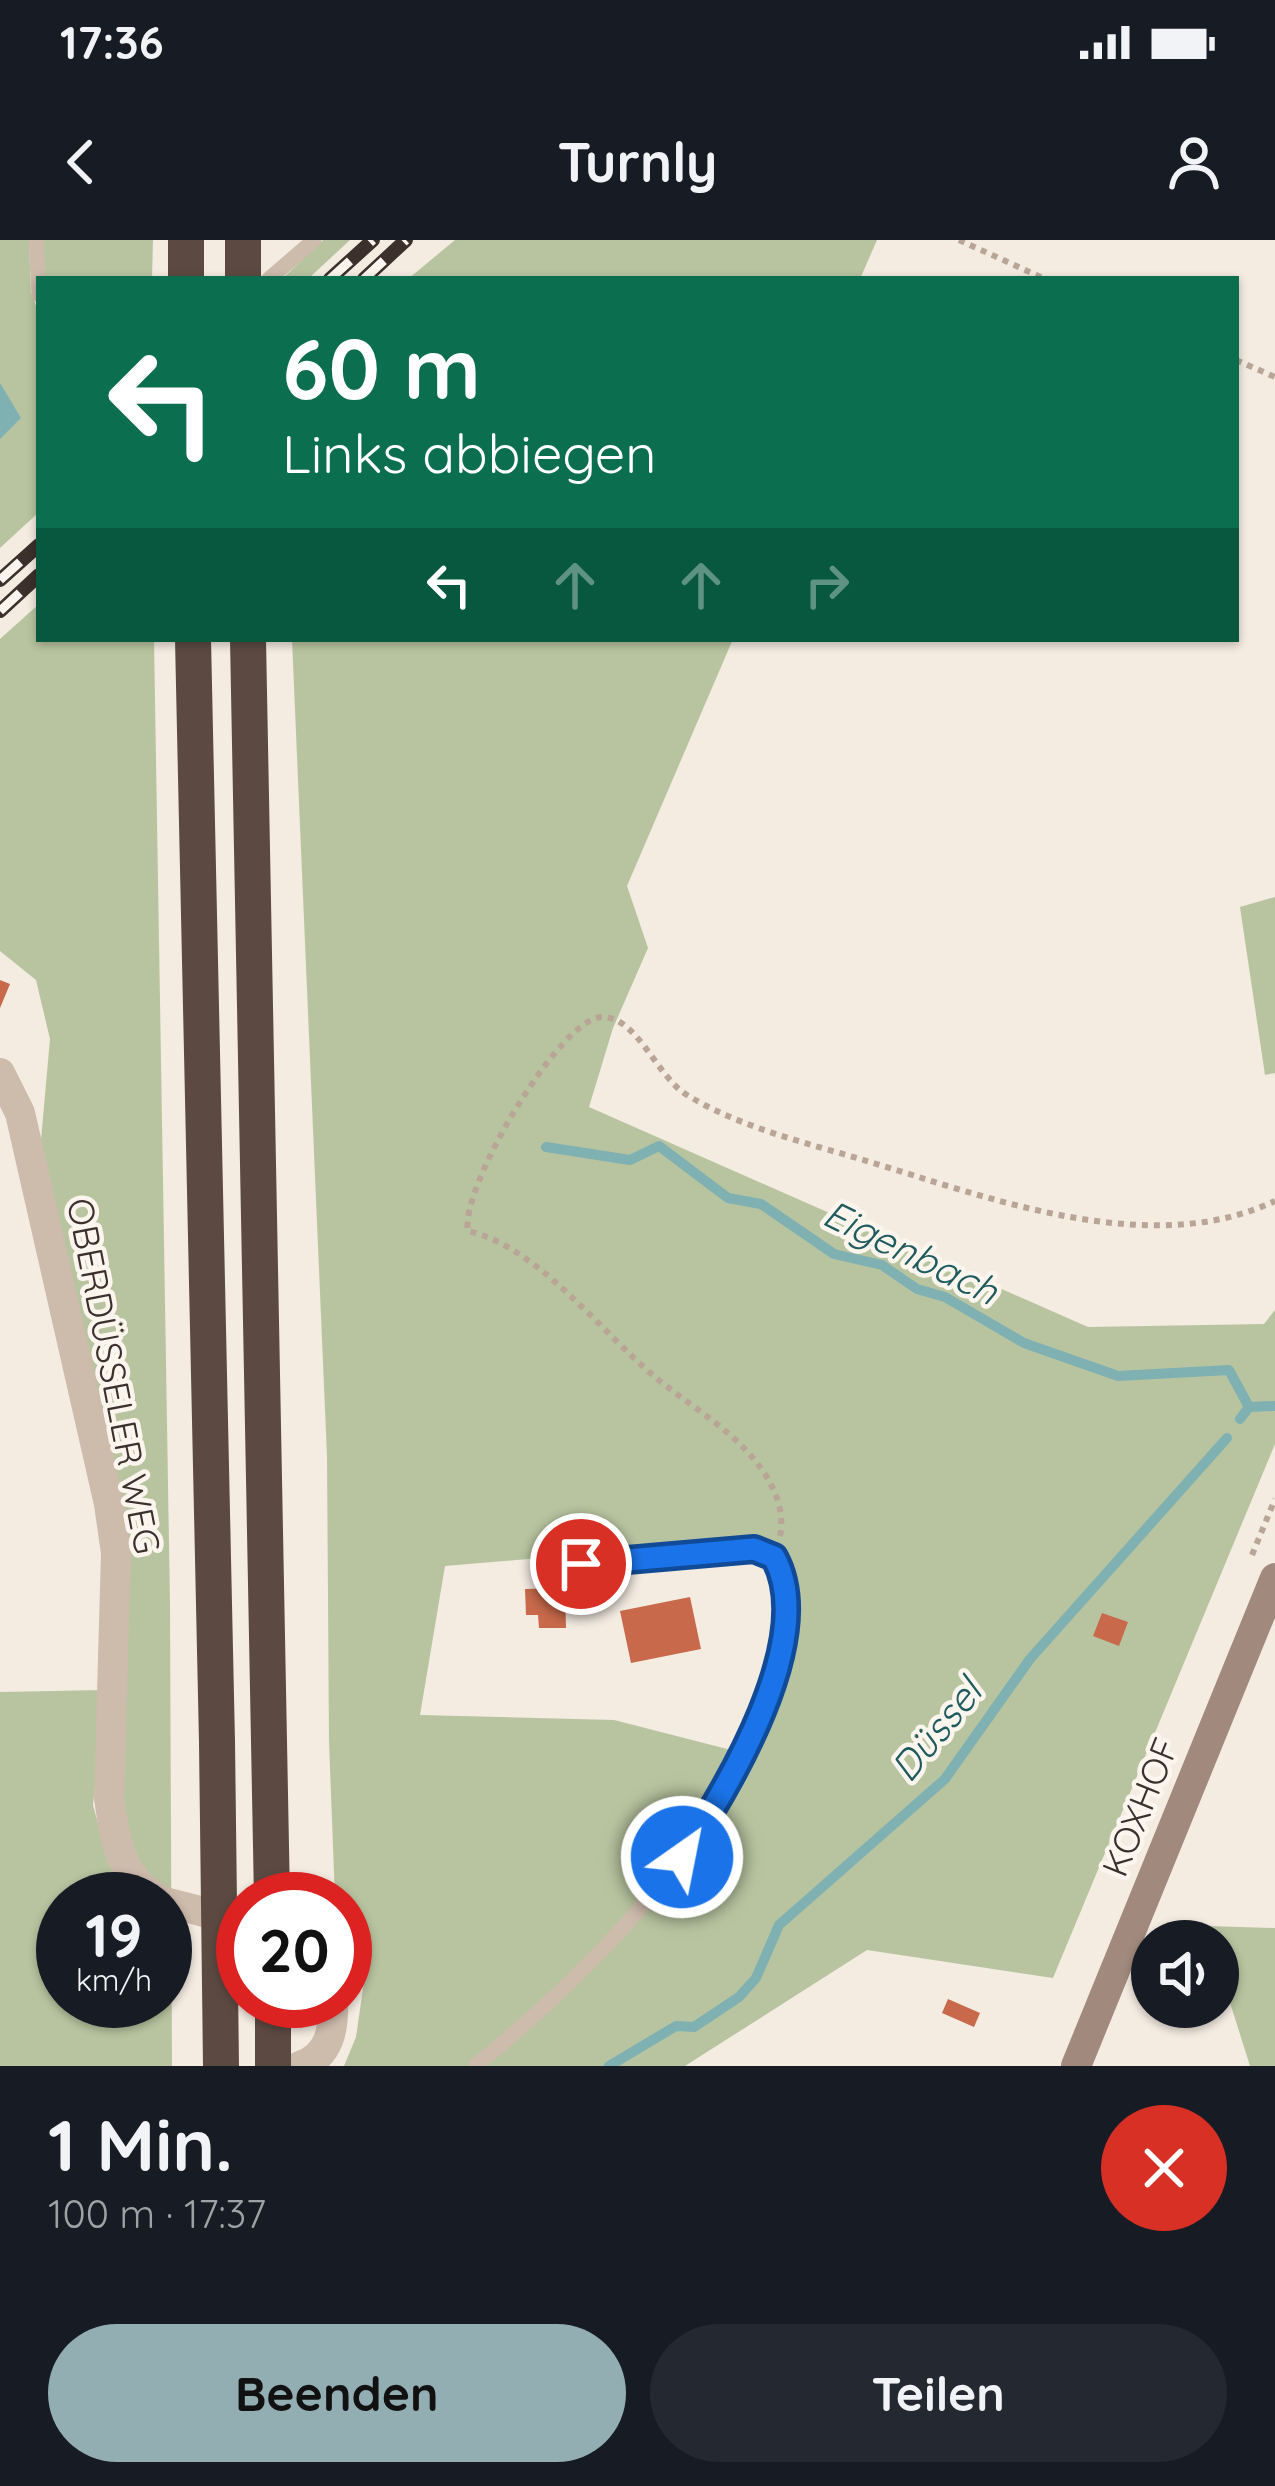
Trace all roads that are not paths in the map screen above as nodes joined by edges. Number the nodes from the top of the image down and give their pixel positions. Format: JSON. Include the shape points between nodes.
{"nodes":[{"id":1,"x":36,"y":240,"type":"edge"},
{"id":2,"x":242,"y":240,"type":"edge"},
{"id":3,"x":314,"y":240,"type":"edge"},
{"id":4,"x":38,"y":276,"type":"edge"},
{"id":5,"x":243,"y":276,"type":"edge"},
{"id":6,"x":272,"y":276,"type":"edge"},
{"id":7,"x":193,"y":642,"type":"edge"},
{"id":8,"x":248,"y":642,"type":"edge"},
{"id":9,"x":0,"y":1073,"type":"edge"},
{"id":10,"x":547,"y":1567,"type":"dead end"},
{"id":11,"x":1275,"y":1578,"type":"edge"},
{"id":12,"x":128,"y":1872,"type":"edge"},
{"id":13,"x":272,"y":1872,"type":"edge"},
{"id":14,"x":273,"y":2028,"type":"edge"},
{"id":15,"x":334,"y":2028,"type":"edge"},
{"id":16,"x":221,"y":2066,"type":"edge"},
{"id":17,"x":273,"y":2066,"type":"edge"},
{"id":18,"x":300,"y":2066,"type":"edge"},
{"id":19,"x":475,"y":2066,"type":"edge"},
{"id":20,"x":1076,"y":2066,"type":"edge"}],
"edges":[{"from":1,"to":4,"type":"lane"},
{"from":2,"to":5,"type":"highway"},
{"from":3,"to":6,"type":"lane"},
{"from":7,"to":16,"type":"highway","bridge":true},
{"from":8,"to":13,"type":"highway"},
{"from":9,"to":12,"type":"street","name":"OBERDÜSSELER WEG","via":[[20,1113],[114,1536],[109,1798]]},
{"from":10,"to":19,"type":"lane","via":[[754,1549],[774,1557],[782,1573],[780,1651],[760,1718],[682,1857],[606,1948]]},
{"from":11,"to":20,"type":"main road","name":"KOXHOF"},
{"from":14,"to":17,"type":"highway"},
{"from":15,"to":18,"type":"street","via":[[314,2061]]}]}
